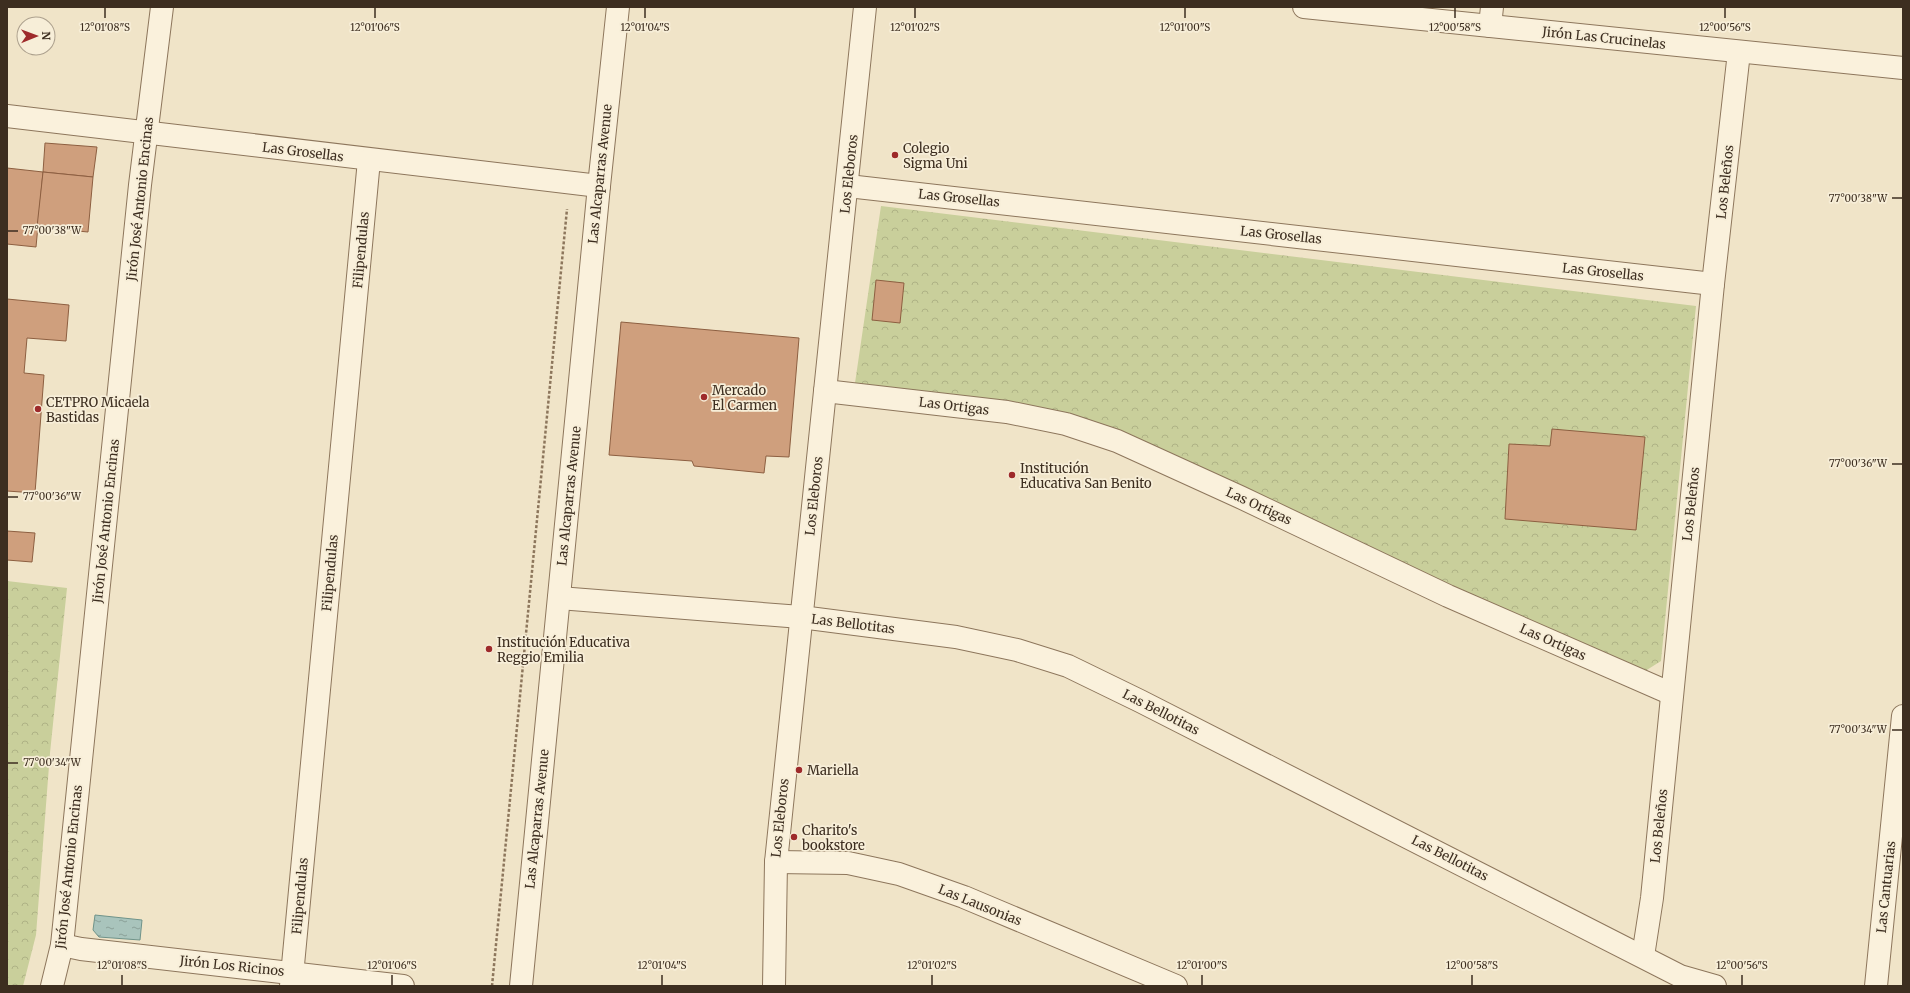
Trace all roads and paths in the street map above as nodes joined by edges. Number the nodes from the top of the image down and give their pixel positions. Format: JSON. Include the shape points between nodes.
{"nodes":[{"id":1,"x":162,"y":7,"type":"edge"},
{"id":2,"x":618,"y":7,"type":"edge"},
{"id":3,"x":865,"y":7,"type":"edge"},
{"id":4,"x":1304,"y":7,"type":"edge"},
{"id":5,"x":1491,"y":16,"type":"edge"},
{"id":6,"x":1739,"y":52,"type":"junction"},
{"id":7,"x":1903,"y":68,"type":"edge"},
{"id":8,"x":7,"y":116,"type":"edge"},
{"id":9,"x":147,"y":134,"type":"junction"},
{"id":10,"x":369,"y":160,"type":"junction"},
{"id":11,"x":598,"y":186,"type":"junction"},
{"id":12,"x":848,"y":186,"type":"junction"},
{"id":13,"x":568,"y":202,"type":"dead end"},
{"id":14,"x":1713,"y":284,"type":"junction"},
{"id":15,"x":825,"y":391,"type":"junction"},
{"id":16,"x":559,"y":598,"type":"junction"},
{"id":17,"x":801,"y":617,"type":"junction"},
{"id":18,"x":1672,"y":694,"type":"junction"},
{"id":19,"x":1903,"y":716,"type":"edge"},
{"id":20,"x":776,"y":862,"type":"junction"},
{"id":21,"x":62,"y":945,"type":"junction"},
{"id":22,"x":1643,"y":956,"type":"junction"},
{"id":23,"x":292,"y":979,"type":"edge"},
{"id":24,"x":52,"y":986,"type":"edge"},
{"id":25,"x":403,"y":986,"type":"edge"},
{"id":26,"x":492,"y":986,"type":"edge"},
{"id":27,"x":521,"y":986,"type":"edge"},
{"id":28,"x":774,"y":986,"type":"edge"},
{"id":29,"x":1176,"y":986,"type":"edge"},
{"id":30,"x":1715,"y":986,"type":"edge"},
{"id":31,"x":1876,"y":986,"type":"edge"}],
"edges":[{"from":1,"to":9,"type":"street","name":"Jirón José Antonio Encinas"},
{"from":2,"to":11,"type":"street","name":"Las Alcaparras Avenue"},
{"from":3,"to":12,"type":"street","name":"Los Eleboros"},
{"from":4,"to":5,"type":"street","name":"Jirón Las Crucinelas"},
{"from":5,"to":6,"type":"street","name":"Jirón Las Crucinelas"},
{"from":6,"to":7,"type":"street","name":"Jirón Las Crucinelas"},
{"from":6,"to":14,"type":"street","name":"Los Beleños"},
{"from":8,"to":9,"type":"street","name":"Las Grosellas"},
{"from":9,"to":10,"type":"street","name":"Las Grosellas"},
{"from":9,"to":21,"type":"street","name":"Jirón José Antonio Encinas"},
{"from":10,"to":11,"type":"street","name":"Las Grosellas"},
{"from":10,"to":23,"type":"street","name":"Filipendulas"},
{"from":11,"to":16,"type":"street","name":"Las Alcaparras Avenue"},
{"from":12,"to":14,"type":"street","name":"Las Grosellas"},
{"from":12,"to":15,"type":"street","name":"Los Eleboros"},
{"from":13,"to":26,"type":"path"},
{"from":14,"to":18,"type":"street","name":"Los Beleños"},
{"from":15,"to":17,"type":"street","name":"Los Eleboros"},
{"from":15,"to":18,"type":"street","name":"Las Ortigas","via":[[1007,412],[1066,424],[1117,441],[1448,596]]},
{"from":16,"to":17,"type":"street","name":"Las Bellotitas"},
{"from":16,"to":27,"type":"street","name":"Las Alcaparras Avenue"},
{"from":17,"to":20,"type":"street","name":"Los Eleboros"},
{"from":17,"to":22,"type":"street","name":"Las Bellotitas","via":[[956,637],[1017,650],[1068,666]]},
{"from":18,"to":22,"type":"street","name":"Los Beleños","via":[[1652,898]]},
{"from":19,"to":31,"type":"street","name":"Las Cantuarias"},
{"from":20,"to":28,"type":"street","name":"Los Eleboros"},
{"from":20,"to":29,"type":"street","name":"Las Lausonias","via":[[848,863],[899,874],[964,897]]},
{"from":21,"to":23,"type":"street","name":"Jirón Los Ricinos"},
{"from":21,"to":24,"type":"street","name":"Jirón José Antonio Encinas"},
{"from":22,"to":30,"type":"street","name":"Las Bellotitas","via":[[1680,976]]},
{"from":23,"to":25,"type":"street","name":"Jirón Los Ricinos"}]}
